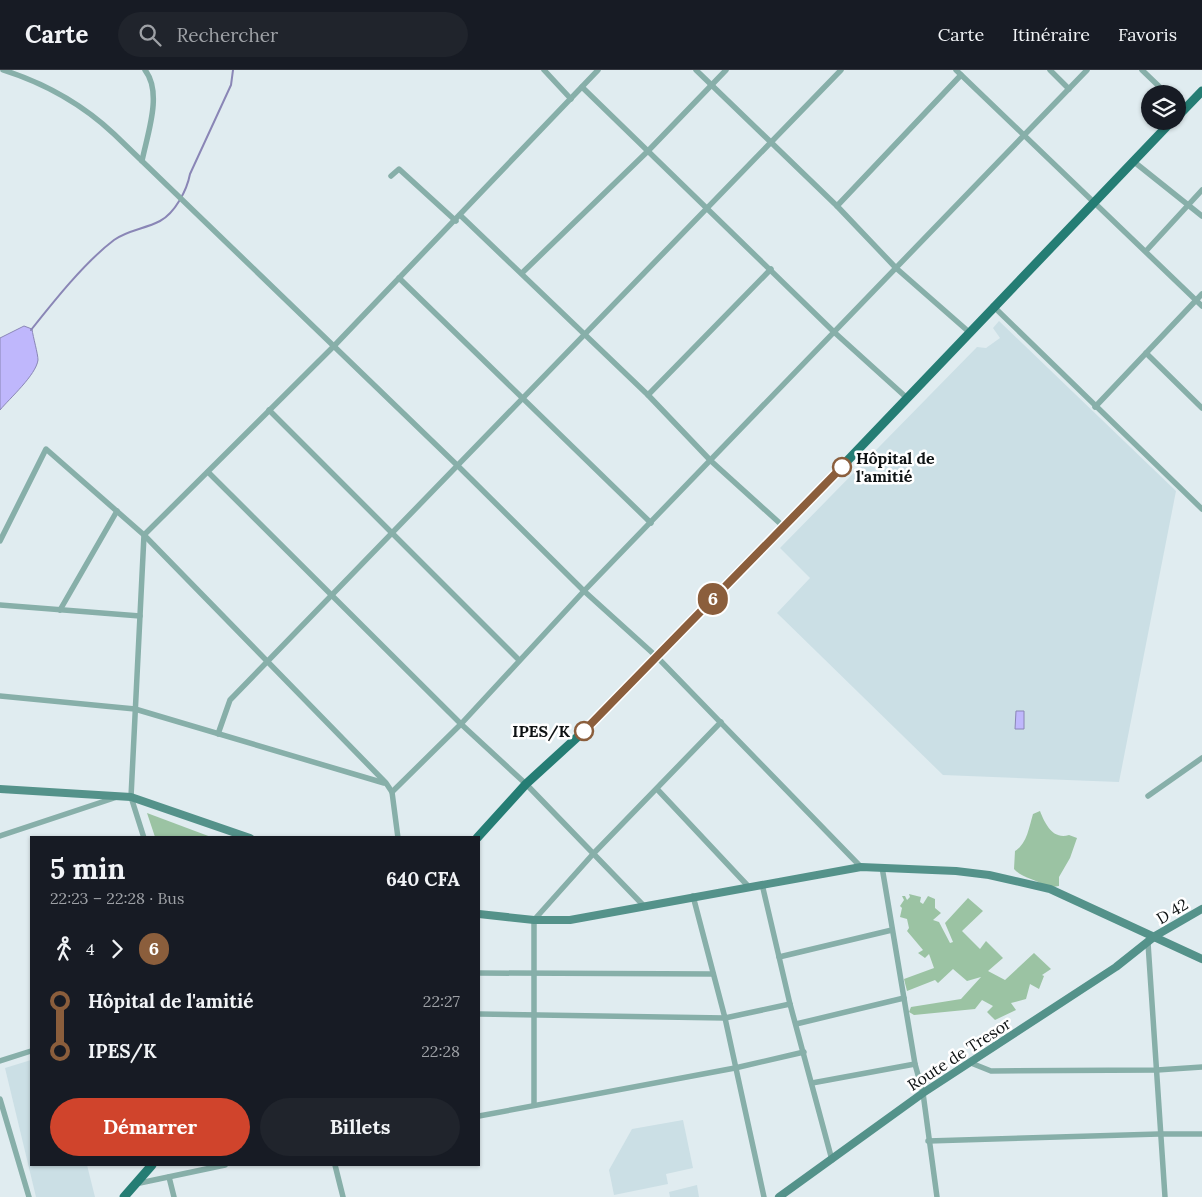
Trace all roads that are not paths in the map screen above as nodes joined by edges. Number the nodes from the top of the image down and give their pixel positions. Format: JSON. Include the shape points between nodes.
{"nodes":[{"id":1,"x":3,"y":70,"type":"edge"},
{"id":2,"x":145,"y":70,"type":"edge"},
{"id":3,"x":544,"y":70,"type":"edge"},
{"id":4,"x":598,"y":70,"type":"edge"},
{"id":5,"x":696,"y":70,"type":"edge"},
{"id":6,"x":726,"y":70,"type":"edge"},
{"id":7,"x":841,"y":70,"type":"edge"},
{"id":8,"x":956,"y":70,"type":"edge"},
{"id":9,"x":1050,"y":70,"type":"edge"},
{"id":10,"x":1087,"y":70,"type":"edge"},
{"id":11,"x":1142,"y":70,"type":"edge"},
{"id":12,"x":962,"y":75,"type":"junction"},
{"id":13,"x":1158,"y":85,"type":"edge"},
{"id":14,"x":713,"y":86,"type":"junction"},
{"id":15,"x":582,"y":87,"type":"junction"},
{"id":16,"x":1069,"y":89,"type":"junction"},
{"id":17,"x":1202,"y":90,"type":"edge"},
{"id":18,"x":571,"y":98,"type":"junction"},
{"id":19,"x":1186,"y":104,"type":"edge"},
{"id":20,"x":1163,"y":130,"type":"edge"},
{"id":21,"x":1025,"y":137,"type":"junction"},
{"id":22,"x":770,"y":143,"type":"junction"},
{"id":23,"x":648,"y":151,"type":"junction"},
{"id":24,"x":142,"y":161,"type":"junction"},
{"id":25,"x":1133,"y":161,"type":"junction"},
{"id":26,"x":391,"y":176,"type":"dead end"},
{"id":27,"x":1202,"y":190,"type":"edge"},
{"id":28,"x":1095,"y":202,"type":"junction"},
{"id":29,"x":1189,"y":204,"type":"junction"},
{"id":30,"x":837,"y":206,"type":"junction"},
{"id":31,"x":708,"y":208,"type":"junction"},
{"id":32,"x":1202,"y":216,"type":"edge"},
{"id":33,"x":458,"y":219,"type":"junction"},
{"id":34,"x":1146,"y":251,"type":"junction"},
{"id":35,"x":896,"y":268,"type":"junction"},
{"id":36,"x":771,"y":269,"type":"junction"},
{"id":37,"x":522,"y":274,"type":"junction"},
{"id":38,"x":399,"y":278,"type":"junction"},
{"id":39,"x":1202,"y":294,"type":"edge"},
{"id":40,"x":1196,"y":300,"type":"junction"},
{"id":41,"x":993,"y":306,"type":"junction"},
{"id":42,"x":1202,"y":306,"type":"edge"},
{"id":43,"x":834,"y":332,"type":"junction"},
{"id":44,"x":969,"y":332,"type":"junction"},
{"id":45,"x":585,"y":335,"type":"junction"},
{"id":46,"x":334,"y":346,"type":"junction"},
{"id":47,"x":1146,"y":353,"type":"junction"},
{"id":48,"x":648,"y":395,"type":"junction"},
{"id":49,"x":907,"y":398,"type":"junction"},
{"id":50,"x":523,"y":400,"type":"junction"},
{"id":51,"x":1095,"y":407,"type":"junction"},
{"id":52,"x":1202,"y":408,"type":"edge"},
{"id":53,"x":270,"y":410,"type":"junction"},
{"id":54,"x":711,"y":461,"type":"junction"},
{"id":55,"x":458,"y":466,"type":"junction"},
{"id":56,"x":208,"y":472,"type":"junction"},
{"id":57,"x":1202,"y":509,"type":"edge"},
{"id":58,"x":117,"y":511,"type":"junction"},
{"id":59,"x":651,"y":523,"type":"junction"},
{"id":60,"x":784,"y":527,"type":"junction"},
{"id":61,"x":394,"y":532,"type":"junction"},
{"id":62,"x":144,"y":535,"type":"junction"},
{"id":63,"x":0,"y":541,"type":"edge"},
{"id":64,"x":584,"y":591,"type":"junction"},
{"id":65,"x":332,"y":596,"type":"junction"},
{"id":66,"x":0,"y":605,"type":"edge"},
{"id":67,"x":60,"y":610,"type":"junction"},
{"id":68,"x":140,"y":616,"type":"junction"},
{"id":69,"x":657,"y":656,"type":"junction"},
{"id":70,"x":519,"y":660,"type":"junction"},
{"id":71,"x":268,"y":662,"type":"junction"},
{"id":72,"x":0,"y":696,"type":"edge"},
{"id":73,"x":135,"y":709,"type":"junction"},
{"id":74,"x":721,"y":722,"type":"junction"},
{"id":75,"x":461,"y":724,"type":"junction"},
{"id":76,"x":218,"y":734,"type":"junction"},
{"id":77,"x":1202,"y":758,"type":"edge"},
{"id":78,"x":386,"y":783,"type":"junction"},
{"id":79,"x":526,"y":784,"type":"junction"},
{"id":80,"x":0,"y":789,"type":"edge"},
{"id":81,"x":657,"y":789,"type":"junction"},
{"id":82,"x":392,"y":792,"type":"junction"},
{"id":83,"x":119,"y":796,"type":"junction"},
{"id":84,"x":1148,"y":796,"type":"dead end"},
{"id":85,"x":131,"y":797,"type":"junction"},
{"id":86,"x":0,"y":836,"type":"edge"},
{"id":87,"x":143,"y":836,"type":"edge"},
{"id":88,"x":244,"y":836,"type":"edge"},
{"id":89,"x":398,"y":836,"type":"edge"},
{"id":90,"x":479,"y":836,"type":"edge"},
{"id":91,"x":592,"y":854,"type":"junction"},
{"id":92,"x":861,"y":867,"type":"junction"},
{"id":93,"x":882,"y":867,"type":"junction"},
{"id":94,"x":762,"y":884,"type":"junction"},
{"id":95,"x":748,"y":886,"type":"junction"},
{"id":96,"x":693,"y":896,"type":"junction"},
{"id":97,"x":644,"y":906,"type":"junction"},
{"id":98,"x":1202,"y":909,"type":"edge"},
{"id":99,"x":480,"y":914,"type":"edge"},
{"id":100,"x":534,"y":920,"type":"junction"},
{"id":101,"x":892,"y":930,"type":"junction"},
{"id":102,"x":1155,"y":936,"type":"junction"},
{"id":103,"x":1148,"y":943,"type":"junction"},
{"id":104,"x":779,"y":957,"type":"junction"},
{"id":105,"x":1202,"y":959,"type":"edge"},
{"id":106,"x":534,"y":972,"type":"junction"},
{"id":107,"x":480,"y":973,"type":"edge"},
{"id":108,"x":713,"y":974,"type":"junction"},
{"id":109,"x":904,"y":998,"type":"junction"},
{"id":110,"x":790,"y":1004,"type":"junction"},
{"id":111,"x":480,"y":1014,"type":"edge"},
{"id":112,"x":534,"y":1015,"type":"junction"},
{"id":113,"x":725,"y":1018,"type":"junction"},
{"id":114,"x":796,"y":1024,"type":"junction"},
{"id":115,"x":30,"y":1051,"type":"edge"},
{"id":116,"x":804,"y":1052,"type":"junction"},
{"id":117,"x":0,"y":1061,"type":"edge"},
{"id":118,"x":971,"y":1063,"type":"junction"},
{"id":119,"x":915,"y":1064,"type":"junction"},
{"id":120,"x":1202,"y":1067,"type":"edge"},
{"id":121,"x":735,"y":1068,"type":"junction"},
{"id":122,"x":1157,"y":1070,"type":"junction"},
{"id":123,"x":812,"y":1083,"type":"junction"},
{"id":124,"x":923,"y":1093,"type":"junction"},
{"id":125,"x":0,"y":1099,"type":"edge"},
{"id":126,"x":534,"y":1105,"type":"junction"},
{"id":127,"x":480,"y":1116,"type":"edge"},
{"id":128,"x":1159,"y":1134,"type":"junction"},
{"id":129,"x":1202,"y":1134,"type":"edge"},
{"id":130,"x":928,"y":1141,"type":"junction"},
{"id":131,"x":832,"y":1160,"type":"junction"},
{"id":132,"x":151,"y":1166,"type":"edge"},
{"id":133,"x":220,"y":1166,"type":"edge"},
{"id":134,"x":335,"y":1166,"type":"edge"},
{"id":135,"x":169,"y":1177,"type":"junction"},
{"id":136,"x":132,"y":1185,"type":"junction"},
{"id":137,"x":29,"y":1197,"type":"edge"},
{"id":138,"x":124,"y":1197,"type":"edge"},
{"id":139,"x":174,"y":1197,"type":"edge"},
{"id":140,"x":344,"y":1197,"type":"edge"},
{"id":141,"x":764,"y":1197,"type":"edge"},
{"id":142,"x":780,"y":1197,"type":"edge"},
{"id":143,"x":937,"y":1197,"type":"edge"},
{"id":144,"x":1165,"y":1197,"type":"edge"}],
"edges":[{"from":1,"to":24,"type":"street","via":[[60,95],[98,119]]},
{"from":2,"to":24,"type":"street","via":[[152,79],[153,105]]},
{"from":3,"to":18,"type":"street"},
{"from":4,"to":15,"type":"street"},
{"from":5,"to":14,"type":"street"},
{"from":6,"to":14,"type":"street"},
{"from":7,"to":22,"type":"street"},
{"from":8,"to":12,"type":"street"},
{"from":9,"to":16,"type":"street"},
{"from":10,"to":16,"type":"street"},
{"from":11,"to":13,"type":"street"},
{"from":12,"to":21,"type":"street"},
{"from":12,"to":30,"type":"street"},
{"from":14,"to":22,"type":"street"},
{"from":14,"to":23,"type":"street"},
{"from":15,"to":18,"type":"street"},
{"from":15,"to":23,"type":"street"},
{"from":16,"to":21,"type":"street"},
{"from":17,"to":19,"type":"main road"},
{"from":18,"to":33,"type":"street"},
{"from":20,"to":25,"type":"main road"},
{"from":21,"to":28,"type":"street"},
{"from":21,"to":35,"type":"street"},
{"from":22,"to":30,"type":"street"},
{"from":22,"to":31,"type":"street"},
{"from":23,"to":31,"type":"street"},
{"from":23,"to":37,"type":"street"},
{"from":24,"to":46,"type":"street"},
{"from":25,"to":28,"type":"main road"},
{"from":25,"to":29,"type":"street"},
{"from":26,"to":33,"type":"street","via":[[399,169]]},
{"from":27,"to":29,"type":"street"},
{"from":28,"to":34,"type":"street"},
{"from":28,"to":41,"type":"main road"},
{"from":29,"to":32,"type":"street"},
{"from":29,"to":34,"type":"street"},
{"from":30,"to":35,"type":"street"},
{"from":31,"to":36,"type":"street"},
{"from":31,"to":45,"type":"street"},
{"from":33,"to":37,"type":"street"},
{"from":33,"to":38,"type":"street"},
{"from":34,"to":40,"type":"street"},
{"from":35,"to":43,"type":"street"},
{"from":35,"to":44,"type":"street"},
{"from":36,"to":43,"type":"street"},
{"from":36,"to":48,"type":"street"},
{"from":37,"to":45,"type":"street"},
{"from":38,"to":46,"type":"street"},
{"from":38,"to":50,"type":"street"},
{"from":39,"to":40,"type":"street"},
{"from":40,"to":42,"type":"street"},
{"from":40,"to":47,"type":"street"},
{"from":41,"to":44,"type":"main road"},
{"from":41,"to":51,"type":"street"},
{"from":43,"to":49,"type":"street"},
{"from":43,"to":54,"type":"street"},
{"from":44,"to":49,"type":"main road"},
{"from":45,"to":48,"type":"street"},
{"from":45,"to":50,"type":"street"},
{"from":46,"to":53,"type":"street"},
{"from":46,"to":55,"type":"street"},
{"from":47,"to":51,"type":"street"},
{"from":47,"to":52,"type":"street"},
{"from":48,"to":54,"type":"street"},
{"from":49,"to":60,"type":"main road"},
{"from":50,"to":55,"type":"street"},
{"from":50,"to":59,"type":"street"},
{"from":51,"to":57,"type":"street"},
{"from":53,"to":56,"type":"street"},
{"from":53,"to":61,"type":"street"},
{"from":54,"to":59,"type":"street"},
{"from":54,"to":60,"type":"street"},
{"from":55,"to":61,"type":"street"},
{"from":55,"to":64,"type":"street"},
{"from":56,"to":62,"type":"street"},
{"from":56,"to":65,"type":"street"},
{"from":58,"to":62,"type":"street"},
{"from":58,"to":63,"type":"street","via":[[46,449]]},
{"from":58,"to":67,"type":"street"},
{"from":59,"to":64,"type":"street"},
{"from":60,"to":69,"type":"main road"},
{"from":61,"to":65,"type":"street"},
{"from":61,"to":70,"type":"street"},
{"from":62,"to":68,"type":"street"},
{"from":62,"to":71,"type":"street"},
{"from":64,"to":69,"type":"street"},
{"from":64,"to":70,"type":"street"},
{"from":65,"to":71,"type":"street"},
{"from":65,"to":75,"type":"street"},
{"from":66,"to":67,"type":"street"},
{"from":67,"to":68,"type":"street"},
{"from":68,"to":73,"type":"street"},
{"from":69,"to":74,"type":"street"},
{"from":69,"to":79,"type":"main road","via":[[584,731]]},
{"from":70,"to":75,"type":"street"},
{"from":71,"to":76,"type":"street","via":[[230,700]]},
{"from":71,"to":78,"type":"street"},
{"from":72,"to":73,"type":"street"},
{"from":73,"to":76,"type":"street"},
{"from":73,"to":85,"type":"street"},
{"from":74,"to":81,"type":"street"},
{"from":74,"to":92,"type":"street"},
{"from":75,"to":79,"type":"street"},
{"from":75,"to":82,"type":"street"},
{"from":76,"to":78,"type":"street"},
{"from":77,"to":84,"type":"street"},
{"from":78,"to":82,"type":"street"},
{"from":79,"to":90,"type":"main road"},
{"from":79,"to":91,"type":"street"},
{"from":80,"to":83,"type":"street"},
{"from":81,"to":91,"type":"street"},
{"from":81,"to":95,"type":"street"},
{"from":82,"to":89,"type":"street"},
{"from":83,"to":85,"type":"street"},
{"from":83,"to":86,"type":"street"},
{"from":85,"to":87,"type":"street"},
{"from":85,"to":88,"type":"street"},
{"from":91,"to":97,"type":"street"},
{"from":91,"to":100,"type":"street"},
{"from":92,"to":93,"type":"street"},
{"from":92,"to":94,"type":"street"},
{"from":93,"to":101,"type":"street"},
{"from":93,"to":102,"type":"street","via":[[988,875],[1050,889]]},
{"from":94,"to":95,"type":"street"},
{"from":94,"to":104,"type":"street"},
{"from":95,"to":96,"type":"street"},
{"from":96,"to":97,"type":"street"},
{"from":96,"to":108,"type":"street"},
{"from":97,"to":100,"type":"street","via":[[589,917]]},
{"from":98,"to":102,"type":"street","name":"D 42","number":"D 42"},
{"from":99,"to":100,"type":"street"},
{"from":100,"to":106,"type":"street"},
{"from":101,"to":104,"type":"street"},
{"from":101,"to":109,"type":"street"},
{"from":102,"to":103,"type":"street","name":"Route de Tresor"},
{"from":102,"to":105,"type":"street"},
{"from":103,"to":118,"type":"street","name":"Route de Tresor"},
{"from":103,"to":122,"type":"street"},
{"from":103,"to":124,"type":"street"},
{"from":104,"to":110,"type":"street"},
{"from":106,"to":107,"type":"street"},
{"from":106,"to":108,"type":"street"},
{"from":106,"to":112,"type":"street"},
{"from":108,"to":113,"type":"street"},
{"from":109,"to":114,"type":"street"},
{"from":109,"to":119,"type":"street"},
{"from":110,"to":113,"type":"street"},
{"from":110,"to":114,"type":"street"},
{"from":111,"to":112,"type":"street"},
{"from":112,"to":113,"type":"street"},
{"from":112,"to":126,"type":"street"},
{"from":113,"to":121,"type":"street"},
{"from":114,"to":116,"type":"street"},
{"from":115,"to":117,"type":"street"},
{"from":116,"to":121,"type":"street"},
{"from":116,"to":123,"type":"street"},
{"from":118,"to":122,"type":"street","via":[[991,1071]]},
{"from":118,"to":124,"type":"street","name":"Route de Tresor"},
{"from":119,"to":123,"type":"street"},
{"from":119,"to":124,"type":"street"},
{"from":120,"to":122,"type":"street"},
{"from":121,"to":126,"type":"street"},
{"from":121,"to":141,"type":"street"},
{"from":122,"to":128,"type":"street"},
{"from":123,"to":131,"type":"street"},
{"from":124,"to":130,"type":"street"},
{"from":124,"to":131,"type":"street","name":"Route de Tresor"},
{"from":125,"to":137,"type":"street"},
{"from":126,"to":127,"type":"street"},
{"from":128,"to":129,"type":"street"},
{"from":128,"to":130,"type":"street"},
{"from":128,"to":144,"type":"street"},
{"from":130,"to":143,"type":"street"},
{"from":131,"to":142,"type":"street","name":"Route de Tresor"},
{"from":132,"to":136,"type":"main road"},
{"from":133,"to":135,"type":"street"},
{"from":134,"to":140,"type":"street"},
{"from":135,"to":136,"type":"street"},
{"from":135,"to":139,"type":"street"},
{"from":136,"to":138,"type":"main road"}]}
